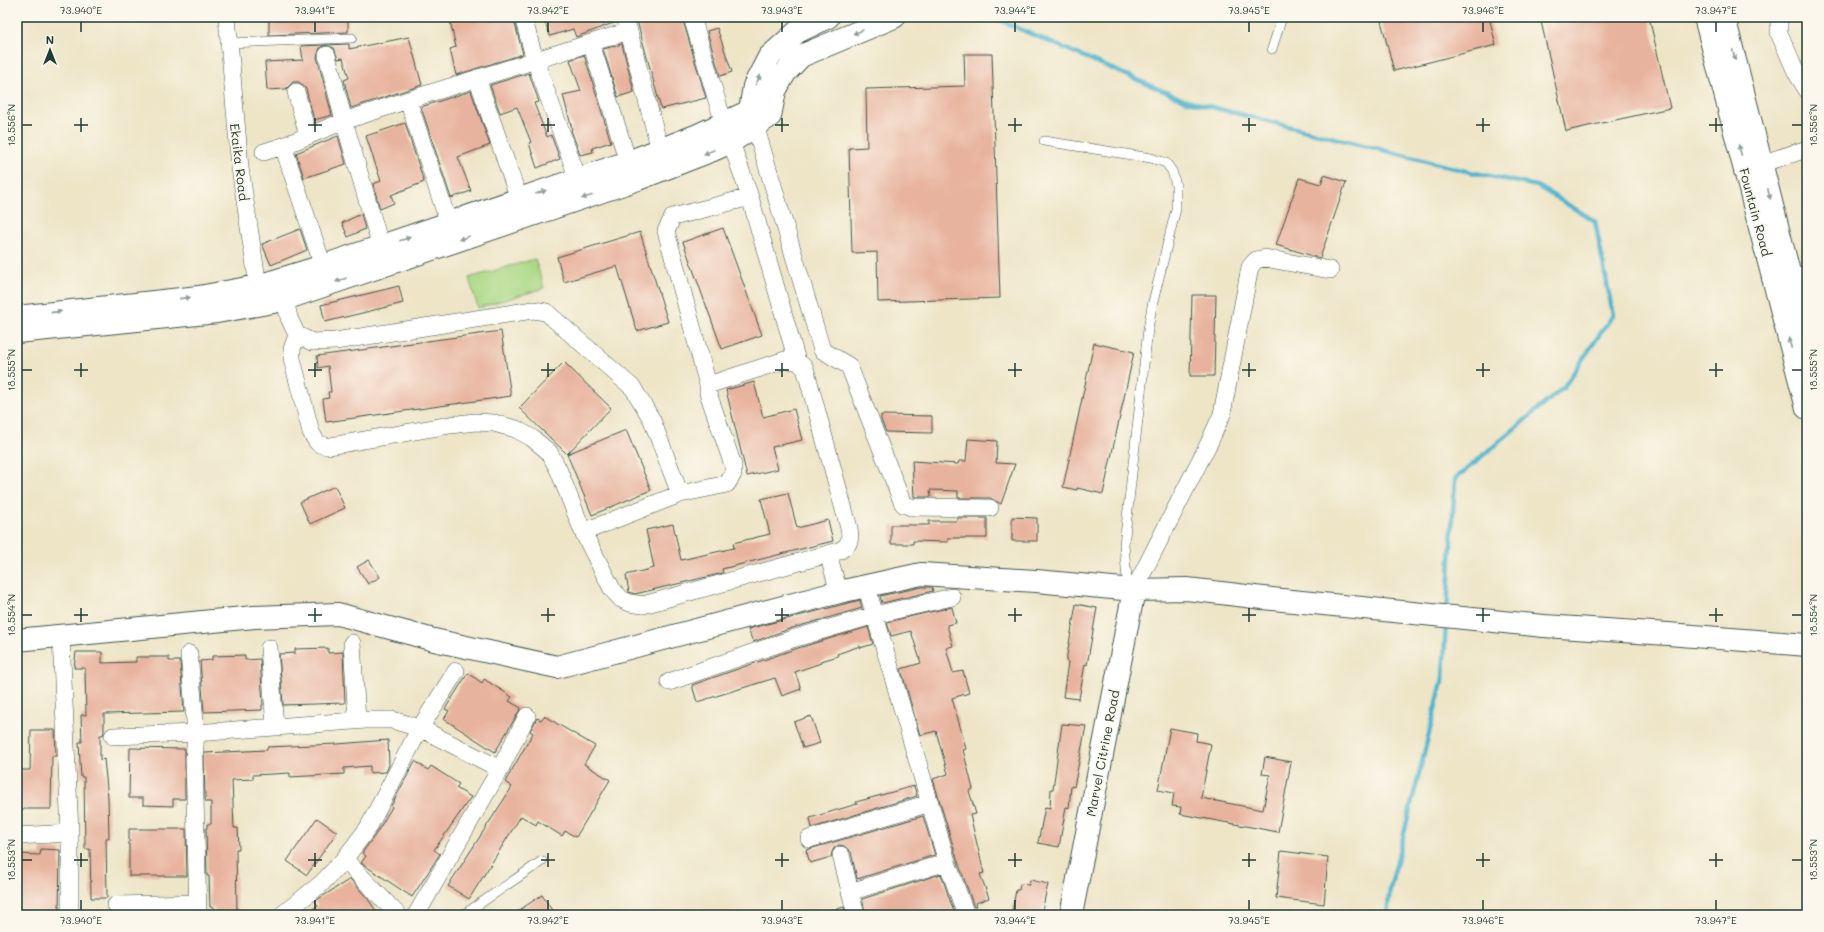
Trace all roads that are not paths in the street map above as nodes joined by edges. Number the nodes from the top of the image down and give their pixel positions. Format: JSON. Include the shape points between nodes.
{"nodes":[{"id":1,"x":227,"y":17,"type":"edge"},
{"id":2,"x":523,"y":17,"type":"edge"},
{"id":3,"x":692,"y":17,"type":"edge"},
{"id":4,"x":828,"y":17,"type":"edge"},
{"id":5,"x":894,"y":17,"type":"edge"},
{"id":6,"x":1282,"y":17,"type":"edge"},
{"id":7,"x":1705,"y":17,"type":"edge"},
{"id":8,"x":1724,"y":17,"type":"edge"},
{"id":9,"x":1779,"y":17,"type":"edge"},
{"id":10,"x":627,"y":24,"type":"edge"},
{"id":11,"x":352,"y":38,"type":"dead end"},
{"id":12,"x":228,"y":43,"type":"junction"},
{"id":13,"x":591,"y":43,"type":"junction"},
{"id":14,"x":1272,"y":49,"type":"dead end"},
{"id":15,"x":327,"y":56,"type":"dead end"},
{"id":16,"x":535,"y":60,"type":"junction"},
{"id":17,"x":477,"y":78,"type":"junction"},
{"id":18,"x":1807,"y":90,"type":"edge"},
{"id":19,"x":296,"y":92,"type":"dead end"},
{"id":20,"x":408,"y":100,"type":"junction"},
{"id":21,"x":753,"y":119,"type":"junction"},
{"id":22,"x":344,"y":121,"type":"junction"},
{"id":23,"x":728,"y":133,"type":"junction"},
{"id":24,"x":308,"y":136,"type":"junction"},
{"id":25,"x":1044,"y":141,"type":"dead end"},
{"id":26,"x":283,"y":146,"type":"junction"},
{"id":27,"x":660,"y":150,"type":"junction"},
{"id":28,"x":1807,"y":150,"type":"edge"},
{"id":29,"x":264,"y":152,"type":"dead end"},
{"id":30,"x":628,"y":162,"type":"junction"},
{"id":31,"x":1761,"y":164,"type":"junction"},
{"id":32,"x":578,"y":179,"type":"junction"},
{"id":33,"x":750,"y":197,"type":"junction"},
{"id":34,"x":520,"y":199,"type":"junction"},
{"id":35,"x":449,"y":224,"type":"junction"},
{"id":36,"x":380,"y":247,"type":"junction"},
{"id":37,"x":323,"y":266,"type":"junction"},
{"id":38,"x":1330,"y":270,"type":"dead end"},
{"id":39,"x":1799,"y":276,"type":"edge"},
{"id":40,"x":269,"y":296,"type":"junction"},
{"id":41,"x":17,"y":316,"type":"edge"},
{"id":42,"x":17,"y":332,"type":"edge"},
{"id":43,"x":297,"y":335,"type":"junction"},
{"id":44,"x":1807,"y":344,"type":"edge"},
{"id":45,"x":797,"y":361,"type":"junction"},
{"id":46,"x":708,"y":385,"type":"junction"},
{"id":47,"x":1807,"y":408,"type":"edge"},
{"id":48,"x":680,"y":494,"type":"junction"},
{"id":49,"x":990,"y":508,"type":"dead end"},
{"id":50,"x":582,"y":532,"type":"junction"},
{"id":51,"x":828,"y":554,"type":"junction"},
{"id":52,"x":866,"y":585,"type":"junction"},
{"id":53,"x":1134,"y":589,"type":"junction"},
{"id":54,"x":839,"y":592,"type":"junction"},
{"id":55,"x":952,"y":597,"type":"dead end"},
{"id":56,"x":875,"y":615,"type":"junction"},
{"id":57,"x":61,"y":637,"type":"junction"},
{"id":58,"x":17,"y":640,"type":"edge"},
{"id":59,"x":352,"y":643,"type":"dead end"},
{"id":60,"x":1807,"y":645,"type":"edge"},
{"id":61,"x":269,"y":648,"type":"dead end"},
{"id":62,"x":189,"y":654,"type":"dead end"},
{"id":63,"x":456,"y":671,"type":"dead end"},
{"id":64,"x":669,"y":682,"type":"dead end"},
{"id":65,"x":527,"y":716,"type":"dead end"},
{"id":66,"x":357,"y":720,"type":"junction"},
{"id":67,"x":275,"y":727,"type":"junction"},
{"id":68,"x":420,"y":728,"type":"junction"},
{"id":69,"x":196,"y":733,"type":"junction"},
{"id":70,"x":113,"y":736,"type":"dead end"},
{"id":71,"x":500,"y":769,"type":"junction"},
{"id":72,"x":930,"y":804,"type":"junction"},
{"id":73,"x":70,"y":833,"type":"junction"},
{"id":74,"x":17,"y":836,"type":"edge"},
{"id":75,"x":809,"y":839,"type":"dead end"},
{"id":76,"x":841,"y":855,"type":"dead end"},
{"id":77,"x":344,"y":859,"type":"junction"},
{"id":78,"x":542,"y":860,"type":"dead end"},
{"id":79,"x":947,"y":862,"type":"junction"},
{"id":80,"x":850,"y":892,"type":"junction"},
{"id":81,"x":116,"y":905,"type":"dead end"},
{"id":82,"x":198,"y":909,"type":"edge"},
{"id":83,"x":287,"y":913,"type":"edge"},
{"id":84,"x":70,"y":915,"type":"edge"},
{"id":85,"x":398,"y":915,"type":"edge"},
{"id":86,"x":416,"y":915,"type":"edge"},
{"id":87,"x":463,"y":915,"type":"edge"},
{"id":88,"x":856,"y":915,"type":"edge"},
{"id":89,"x":966,"y":915,"type":"edge"},
{"id":90,"x":1071,"y":915,"type":"edge"}],
"edges":[{"from":1,"to":12,"type":"street","name":"Ekaika Road"},
{"from":2,"to":16,"type":"street"},
{"from":3,"to":23,"type":"street"},
{"from":21,"to":4,"type":"street","one_way":true,"via":[[754,86],[769,57],[797,32]]},
{"from":5,"to":21,"type":"street","one_way":true,"via":[[801,56],[785,73],[775,91],[770,116]]},
{"from":6,"to":14,"type":"lane"},
{"from":47,"to":7,"type":"street","name":"Fountain Road","one_way":true},
{"from":8,"to":31,"type":"street","name":"Fountain Road","one_way":true},
{"from":9,"to":18,"type":"street","via":[[1779,33]]},
{"from":10,"to":13,"type":"street"},
{"from":10,"to":27,"type":"street"},
{"from":11,"to":12,"type":"lane"},
{"from":12,"to":40,"type":"street","name":"Ekaika Road","via":[[240,168]]},
{"from":13,"to":16,"type":"street"},
{"from":13,"to":30,"type":"street"},
{"from":15,"to":22,"type":"street"},
{"from":16,"to":17,"type":"street"},
{"from":16,"to":32,"type":"street"},
{"from":17,"to":20,"type":"street"},
{"from":17,"to":34,"type":"street"},
{"from":19,"to":24,"type":"street"},
{"from":20,"to":22,"type":"street"},
{"from":20,"to":35,"type":"street"},
{"from":21,"to":23,"type":"street"},
{"from":21,"to":49,"type":"street","via":[[822,350],[849,366],[903,504],[911,507]]},
{"from":22,"to":24,"type":"street"},
{"from":22,"to":36,"type":"street"},
{"from":23,"to":27,"type":"street"},
{"from":23,"to":33,"type":"street"},
{"from":23,"to":40,"type":"street","one_way":true,"via":[[713,150],[638,179]]},
{"from":24,"to":26,"type":"street"},
{"from":25,"to":53,"type":"lane","via":[[1151,158],[1166,163],[1176,184],[1176,209],[1148,329],[1124,545],[1127,580]]},
{"from":26,"to":29,"type":"street"},
{"from":26,"to":37,"type":"street"},
{"from":27,"to":30,"type":"street"},
{"from":28,"to":31,"type":"street"},
{"from":30,"to":32,"type":"street"},
{"from":31,"to":39,"type":"street","name":"Fountain Road","one_way":true},
{"from":34,"to":32,"type":"street","one_way":true},
{"from":33,"to":45,"type":"street"},
{"from":33,"to":46,"type":"street","via":[[673,217],[666,231]]},
{"from":34,"to":35,"type":"street"},
{"from":36,"to":35,"type":"street","one_way":true},
{"from":36,"to":37,"type":"street"},
{"from":37,"to":40,"type":"street"},
{"from":38,"to":53,"type":"street","via":[[1265,258],[1256,260],[1250,267],[1222,414]]},
{"from":39,"to":44,"type":"street","name":"Fountain Road"},
{"from":41,"to":40,"type":"street","one_way":true,"via":[[199,297]]},
{"from":40,"to":42,"type":"street","via":[[217,312]]},
{"from":40,"to":43,"type":"street","name":"Ekaika Road","via":[[290,318]]},
{"from":43,"to":48,"type":"street","via":[[312,342],[335,342],[533,310],[546,312],[632,388],[652,420]]},
{"from":43,"to":50,"type":"street","via":[[292,349],[292,359],[311,432],[321,446],[475,422],[494,423],[516,429],[549,452]]},
{"from":45,"to":46,"type":"street","via":[[780,362]]},
{"from":45,"to":51,"type":"street","via":[[805,368],[851,539],[847,547]]},
{"from":46,"to":48,"type":"street","via":[[708,393],[733,465],[733,474],[727,484]]},
{"from":48,"to":50,"type":"street"},
{"from":50,"to":51,"type":"street","via":[[612,589],[621,599],[643,605]]},
{"from":51,"to":54,"type":"street"},
{"from":52,"to":53,"type":"street","via":[[921,574]]},
{"from":52,"to":54,"type":"street"},
{"from":52,"to":56,"type":"street"},
{"from":53,"to":60,"type":"street","via":[[1187,589],[1544,626]]},
{"from":53,"to":90,"type":"street","name":"Marvel Citrine Road"},
{"from":54,"to":57,"type":"street","via":[[557,667],[434,640],[338,614],[254,617]]},
{"from":55,"to":56,"type":"street"},
{"from":56,"to":64,"type":"street","via":[[792,639]]},
{"from":56,"to":72,"type":"street"},
{"from":57,"to":58,"type":"street"},
{"from":57,"to":73,"type":"street"},
{"from":59,"to":66,"type":"street"},
{"from":61,"to":67,"type":"street"},
{"from":62,"to":69,"type":"street"},
{"from":63,"to":68,"type":"street"},
{"from":65,"to":71,"type":"street"},
{"from":66,"to":67,"type":"street"},
{"from":66,"to":68,"type":"street","via":[[392,720]]},
{"from":67,"to":69,"type":"street"},
{"from":68,"to":71,"type":"street"},
{"from":68,"to":77,"type":"street","via":[[368,828]]},
{"from":69,"to":70,"type":"street"},
{"from":69,"to":82,"type":"street","via":[[194,759]]},
{"from":71,"to":86,"type":"street"},
{"from":72,"to":75,"type":"street"},
{"from":72,"to":79,"type":"street"},
{"from":73,"to":74,"type":"street"},
{"from":73,"to":84,"type":"street"},
{"from":76,"to":80,"type":"street"},
{"from":77,"to":83,"type":"street","via":[[322,883]]},
{"from":77,"to":85,"type":"street"},
{"from":78,"to":87,"type":"lane"},
{"from":79,"to":80,"type":"street"},
{"from":79,"to":89,"type":"street"},
{"from":80,"to":88,"type":"street"},
{"from":81,"to":82,"type":"street"}]}
